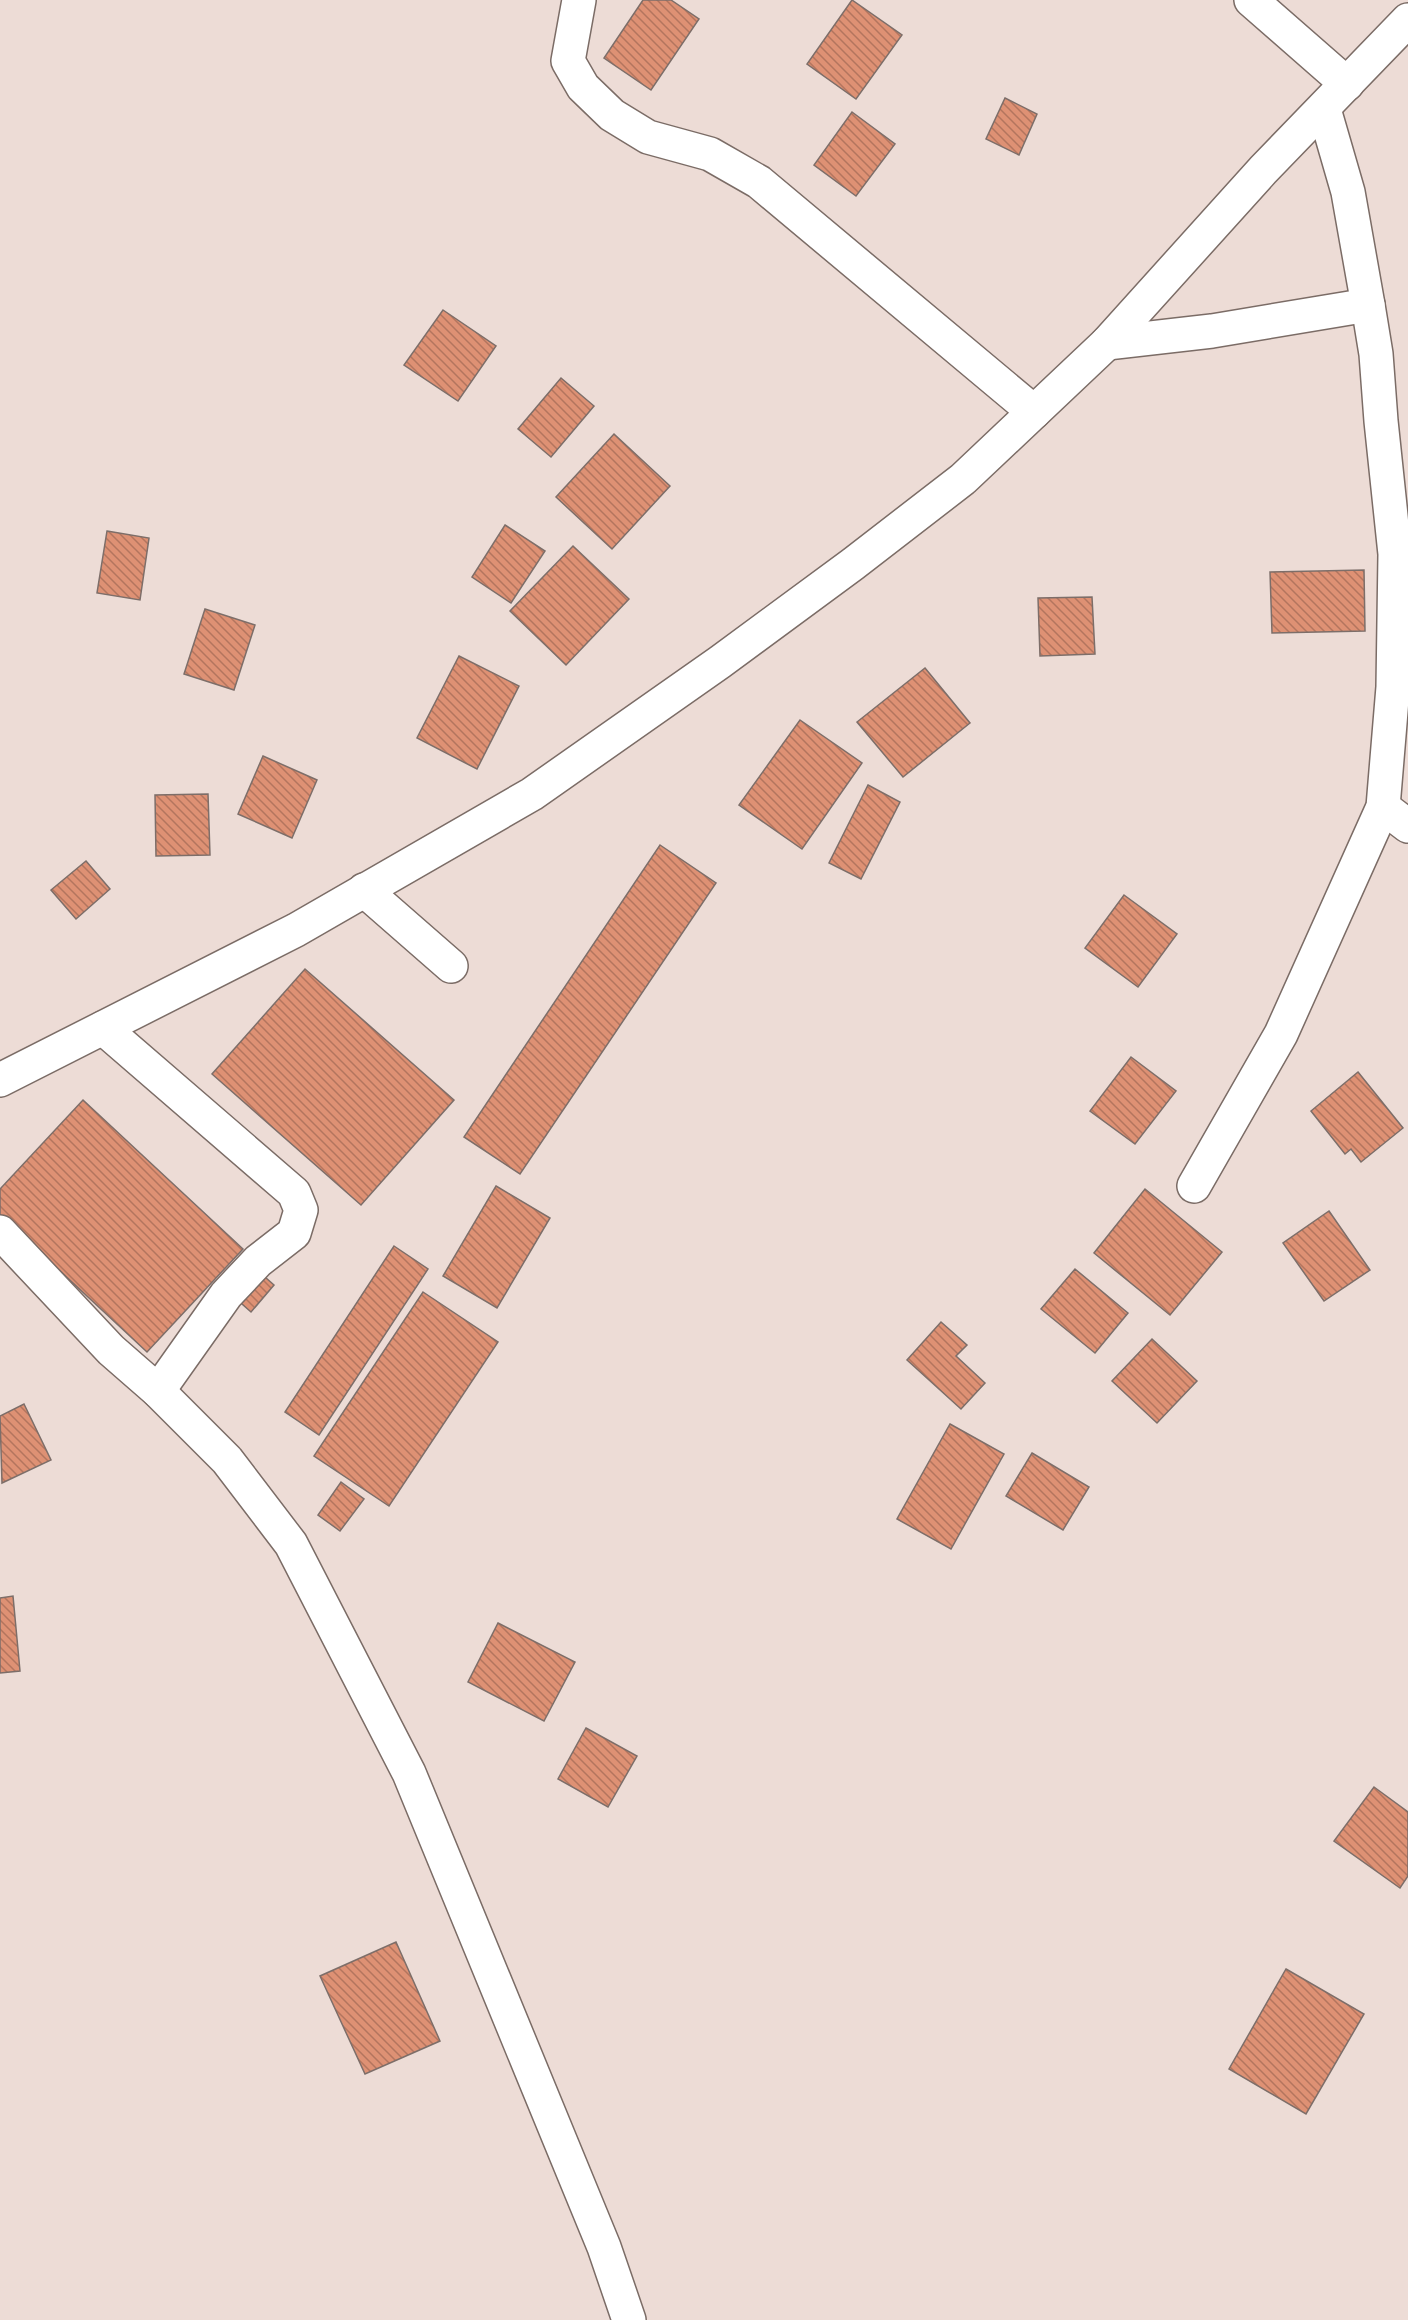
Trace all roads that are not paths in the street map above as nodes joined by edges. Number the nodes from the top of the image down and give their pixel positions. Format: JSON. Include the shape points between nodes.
{"nodes":[{"id":1,"x":579,"y":0,"type":"edge"},
{"id":2,"x":1251,"y":0,"type":"edge"},
{"id":3,"x":1408,"y":20,"type":"edge"},
{"id":4,"x":1347,"y":84,"type":"junction"},
{"id":5,"x":1324,"y":109,"type":"junction"},
{"id":6,"x":1368,"y":305,"type":"junction"},
{"id":7,"x":1107,"y":343,"type":"junction"},
{"id":8,"x":1034,"y":412,"type":"junction"},
{"id":9,"x":1395,"y":817,"type":"edge"},
{"id":10,"x":364,"y":890,"type":"junction"},
{"id":11,"x":451,"y":966,"type":"dead end"},
{"id":12,"x":103,"y":1028,"type":"junction"},
{"id":13,"x":0,"y":1080,"type":"edge"},
{"id":14,"x":1194,"y":1186,"type":"dead end"},
{"id":15,"x":0,"y":1232,"type":"edge"},
{"id":16,"x":158,"y":1391,"type":"junction"},
{"id":17,"x":630,"y":2320,"type":"edge"}],
"edges":[{"from":1,"to":8,"type":"street","via":[[568,61],[583,87],[612,115],[648,137],[710,154],[759,182]]},
{"from":2,"to":4,"type":"street"},
{"from":3,"to":4,"type":"street"},
{"from":4,"to":5,"type":"street"},
{"from":5,"to":6,"type":"street","via":[[1348,192]]},
{"from":5,"to":7,"type":"street","via":[[1263,170]]},
{"from":6,"to":7,"type":"street","via":[[1212,331]]},
{"from":6,"to":9,"type":"street","via":[[1395,554]]},
{"from":7,"to":8,"type":"street"},
{"from":8,"to":10,"type":"street","via":[[963,479],[720,662],[532,794]]},
{"from":9,"to":14,"type":"street","via":[[1281,1034]]},
{"from":10,"to":11,"type":"street"},
{"from":10,"to":12,"type":"street","via":[[296,930]]},
{"from":12,"to":13,"type":"street"},
{"from":12,"to":16,"type":"street","via":[[294,1193],[301,1210],[294,1233],[258,1261],[226,1295]]},
{"from":15,"to":16,"type":"street","via":[[111,1350]]},
{"from":16,"to":17,"type":"street","via":[[227,1460],[291,1544],[409,1773]]}]}
